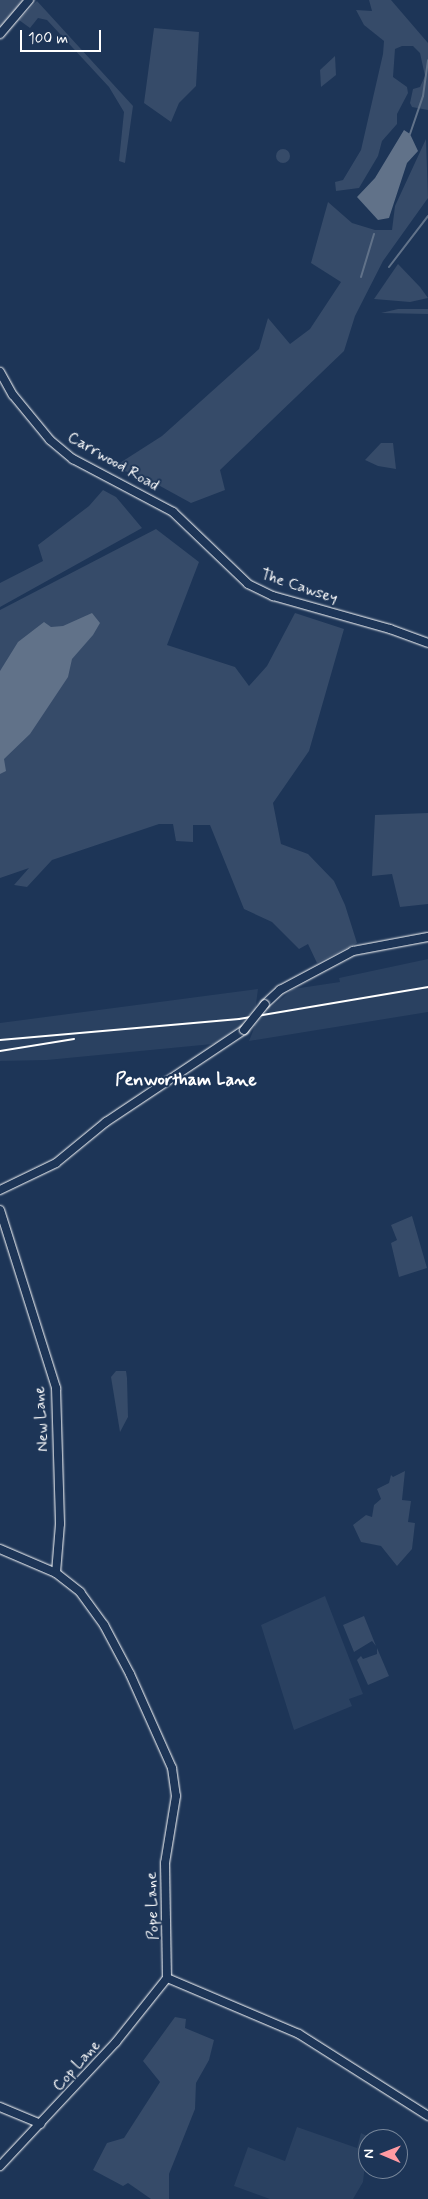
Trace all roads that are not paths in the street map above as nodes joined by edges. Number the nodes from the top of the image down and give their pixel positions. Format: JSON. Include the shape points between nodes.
{"nodes":[{"id":1,"x":29,"y":0,"type":"edge"},
{"id":2,"x":0,"y":34,"type":"edge"},
{"id":3,"x":0,"y":372,"type":"edge"},
{"id":4,"x":158,"y":503,"type":"joint"},
{"id":5,"x":428,"y":643,"type":"edge"},
{"id":6,"x":428,"y":937,"type":"edge"},
{"id":7,"x":0,"y":1190,"type":"edge"},
{"id":8,"x":0,"y":1210,"type":"edge"},
{"id":9,"x":0,"y":1549,"type":"edge"},
{"id":10,"x":56,"y":1573,"type":"junction"},
{"id":11,"x":167,"y":1978,"type":"junction"},
{"id":12,"x":0,"y":2107,"type":"edge"},
{"id":13,"x":428,"y":2116,"type":"edge"},
{"id":14,"x":41,"y":2124,"type":"junction"},
{"id":15,"x":0,"y":2166,"type":"edge"}],
"edges":[{"from":1,"to":2,"type":"street"},
{"from":3,"to":4,"type":"street","name":"Carrwood Road","via":[[13,394],[50,440],[73,459]]},
{"from":4,"to":5,"type":"street","name":"The Cawsey","via":[[180,518],[248,584],[273,596]]},
{"from":6,"to":7,"type":"street","bridge":true,"via":[[353,951],[280,990],[244,1030],[113,1117],[56,1163]]},
{"from":8,"to":10,"type":"street","name":"New Lane","via":[[56,1388],[60,1524]]},
{"from":9,"to":10,"type":"street","name":"Pope Lane"},
{"from":10,"to":11,"type":"street","name":"Pope Lane","via":[[80,1592],[104,1626],[138,1690],[172,1768],[176,1796],[165,1862]]},
{"from":11,"to":13,"type":"street","via":[[299,2034]]},
{"from":11,"to":14,"type":"street","name":"Cop Lane","via":[[116,2042]]},
{"from":12,"to":14,"type":"street"},
{"from":14,"to":15,"type":"street","name":"Cop Lane"}]}
